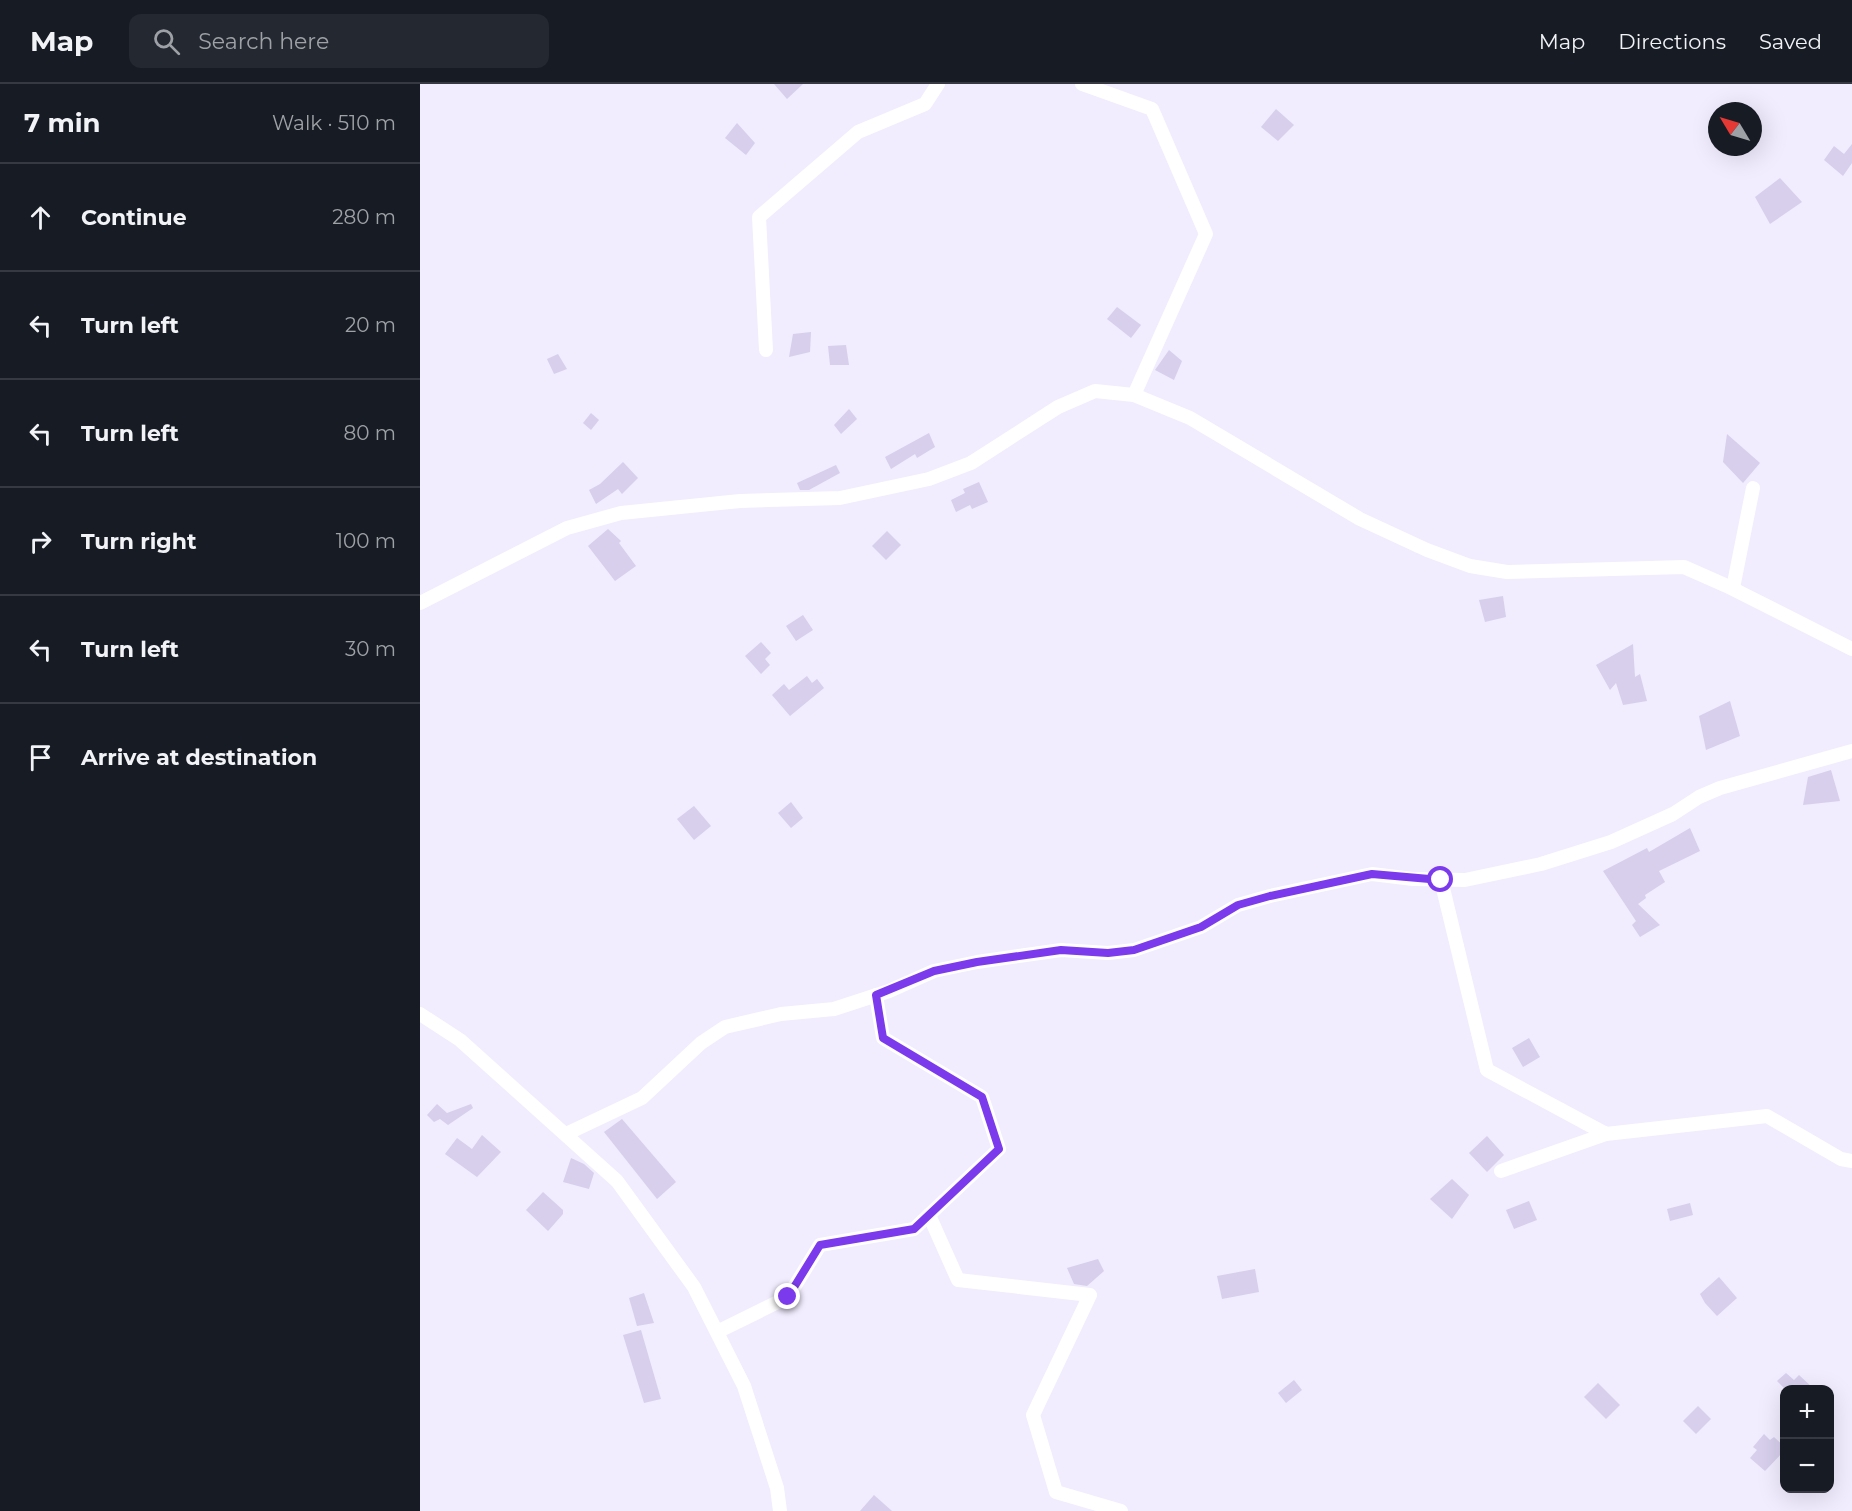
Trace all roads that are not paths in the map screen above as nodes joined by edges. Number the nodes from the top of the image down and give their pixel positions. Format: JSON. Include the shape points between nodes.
{"nodes":[{"id":1,"x":938,"y":84,"type":"edge"},
{"id":2,"x":1082,"y":84,"type":"edge"},
{"id":3,"x":766,"y":350,"type":"dead end"},
{"id":4,"x":1134,"y":395,"type":"junction"},
{"id":5,"x":1753,"y":488,"type":"dead end"},
{"id":6,"x":1733,"y":588,"type":"junction"},
{"id":7,"x":420,"y":603,"type":"edge"},
{"id":8,"x":1852,"y":649,"type":"edge"},
{"id":9,"x":1852,"y":751,"type":"edge"},
{"id":10,"x":1441,"y":880,"type":"junction"},
{"id":11,"x":876,"y":995,"type":"junction"},
{"id":12,"x":420,"y":1014,"type":"edge"},
{"id":13,"x":566,"y":1134,"type":"junction"},
{"id":14,"x":1606,"y":1134,"type":"junction"},
{"id":15,"x":1852,"y":1161,"type":"edge"},
{"id":16,"x":1501,"y":1171,"type":"dead end"},
{"id":17,"x":929,"y":1215,"type":"junction"},
{"id":18,"x":717,"y":1332,"type":"junction"},
{"id":19,"x":780,"y":1511,"type":"edge"},
{"id":20,"x":1121,"y":1511,"type":"edge"}],
"edges":[{"from":1,"to":3,"type":"street","via":[[925,104],[858,132],[759,217]]},
{"from":2,"to":4,"type":"street","via":[[1152,109],[1206,234]]},
{"from":4,"to":6,"type":"street","via":[[1190,418],[1360,519],[1470,566],[1507,572],[1684,567]]},
{"from":4,"to":7,"type":"street","via":[[1095,391],[1058,407],[970,463],[929,479],[840,498],[740,501],[642,510],[567,528]]},
{"from":5,"to":6,"type":"street"},
{"from":6,"to":8,"type":"street"},
{"from":9,"to":10,"type":"street","via":[[1720,788],[1611,842],[1541,864],[1464,880]]},
{"from":10,"to":11,"type":"street","via":[[1372,874],[1238,905],[1201,927],[1134,950],[1061,950],[977,962],[934,971]]},
{"from":10,"to":14,"type":"street","via":[[1487,1070]]},
{"from":11,"to":13,"type":"street","via":[[834,1009],[781,1014],[725,1027],[701,1043],[642,1098]]},
{"from":11,"to":17,"type":"street","via":[[883,1038],[982,1097],[999,1149]]},
{"from":12,"to":13,"type":"street","via":[[459,1040]]},
{"from":13,"to":18,"type":"street","via":[[617,1181],[694,1287]]},
{"from":14,"to":15,"type":"street","via":[[1767,1116],[1841,1159]]},
{"from":14,"to":16,"type":"street"},
{"from":17,"to":18,"type":"street","via":[[914,1229],[820,1245],[788,1297]]},
{"from":17,"to":20,"type":"street","via":[[958,1280],[1090,1295],[1033,1415],[1056,1492]]},
{"from":18,"to":19,"type":"street","via":[[744,1386],[777,1488]]}]}
